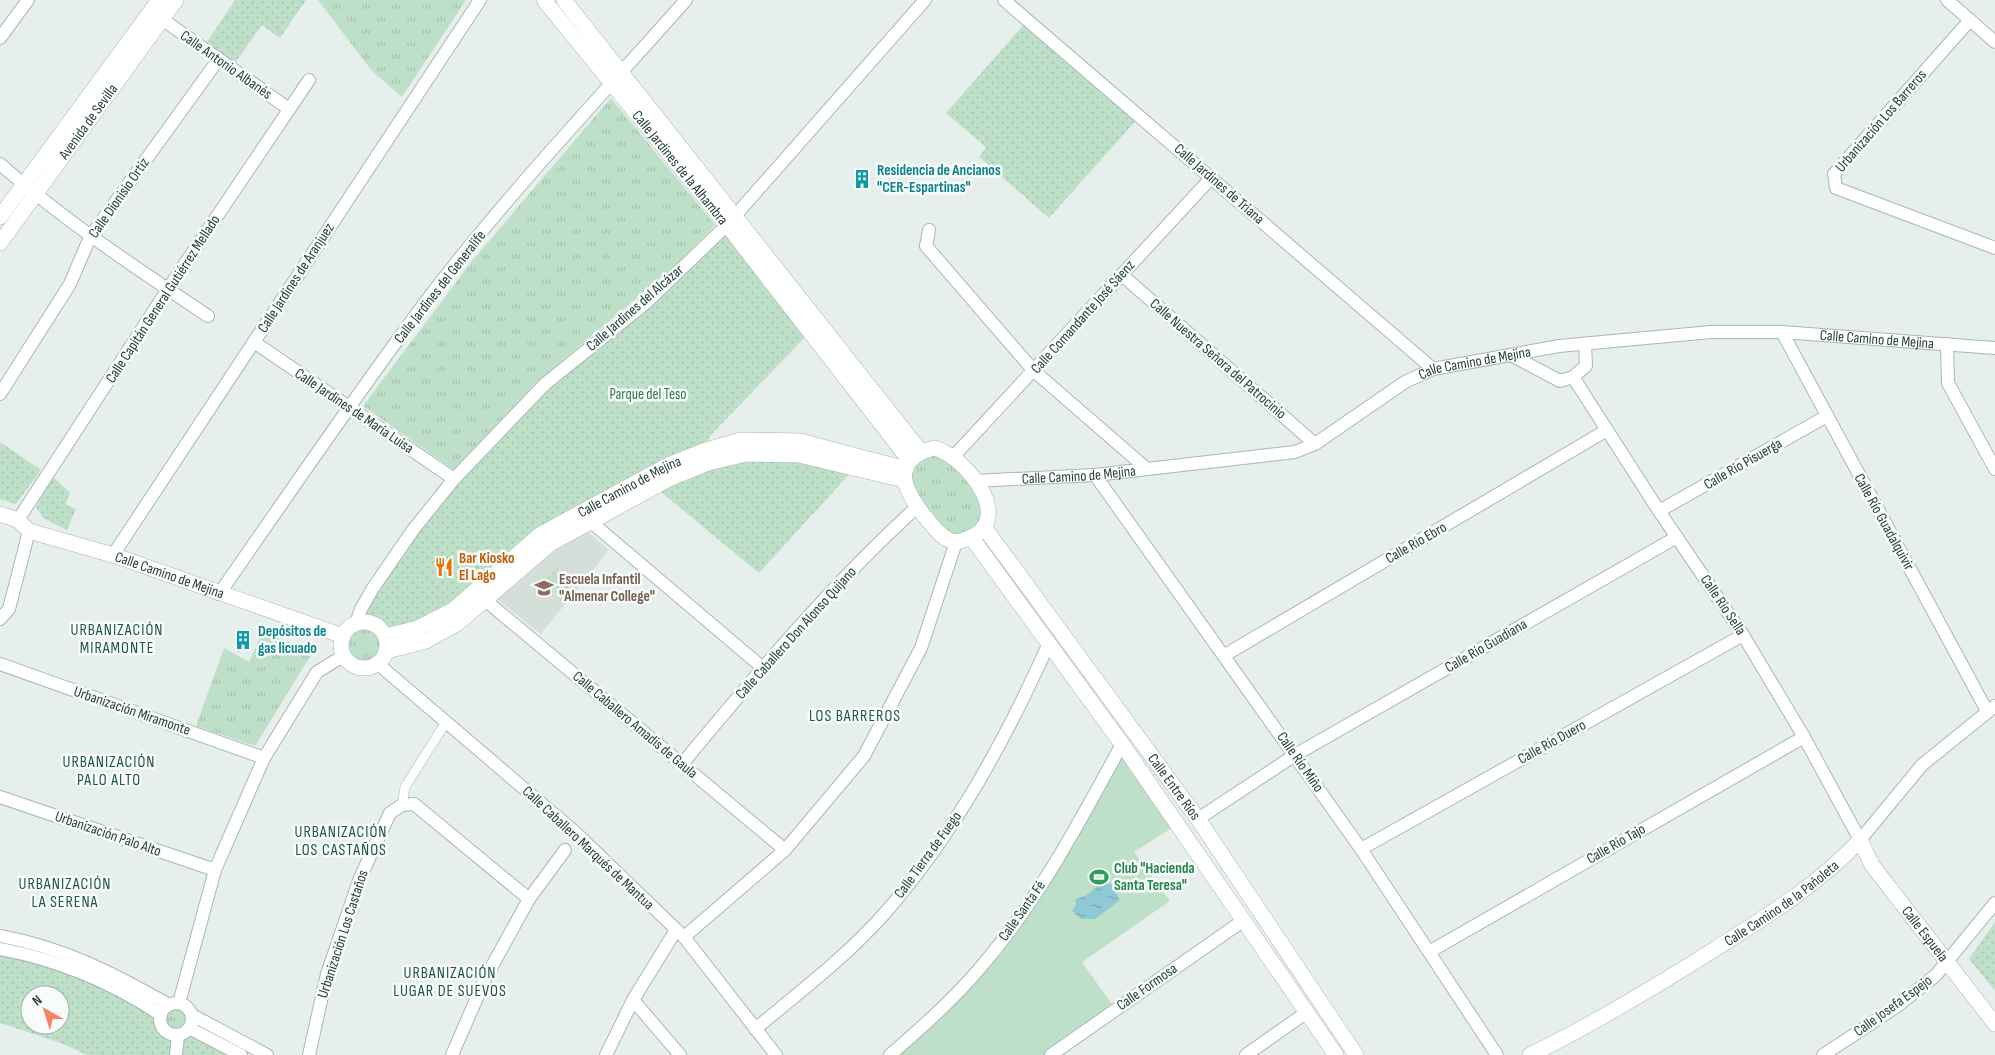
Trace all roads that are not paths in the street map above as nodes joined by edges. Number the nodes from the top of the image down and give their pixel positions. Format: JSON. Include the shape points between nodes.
{"nodes":[{"id":1,"x":28,"y":0,"type":"edge"},
{"id":2,"x":159,"y":0,"type":"edge"},
{"id":3,"x":176,"y":0,"type":"edge"},
{"id":4,"x":480,"y":0,"type":"edge"},
{"id":5,"x":544,"y":0,"type":"edge"},
{"id":6,"x":564,"y":0,"type":"edge"},
{"id":7,"x":686,"y":0,"type":"edge"},
{"id":8,"x":924,"y":0,"type":"edge"},
{"id":9,"x":1004,"y":0,"type":"edge"},
{"id":10,"x":1947,"y":0,"type":"edge"},
{"id":11,"x":162,"y":19,"type":"junction"},
{"id":12,"x":1970,"y":20,"type":"junction"},
{"id":13,"x":0,"y":38,"type":"edge"},
{"id":14,"x":1995,"y":42,"type":"edge"},
{"id":15,"x":218,"y":60,"type":"junction"},
{"id":16,"x":623,"y":72,"type":"junction"},
{"id":17,"x":310,"y":80,"type":"dead end"},
{"id":18,"x":612,"y":84,"type":"junction"},
{"id":19,"x":289,"y":110,"type":"junction"},
{"id":20,"x":0,"y":164,"type":"edge"},
{"id":21,"x":1212,"y":177,"type":"junction"},
{"id":22,"x":24,"y":184,"type":"junction"},
{"id":23,"x":36,"y":195,"type":"junction"},
{"id":24,"x":0,"y":217,"type":"edge"},
{"id":25,"x":732,"y":221,"type":"junction"},
{"id":26,"x":929,"y":230,"type":"dead end"},
{"id":27,"x":90,"y":236,"type":"junction"},
{"id":28,"x":0,"y":243,"type":"edge"},
{"id":29,"x":1995,"y":248,"type":"edge"},
{"id":30,"x":1122,"y":275,"type":"junction"},
{"id":31,"x":168,"y":290,"type":"junction"},
{"id":32,"x":208,"y":316,"type":"dead end"},
{"id":33,"x":1782,"y":332,"type":"junction"},
{"id":34,"x":254,"y":342,"type":"junction"},
{"id":35,"x":1585,"y":344,"type":"junction"},
{"id":36,"x":1947,"y":344,"type":"junction"},
{"id":37,"x":1995,"y":348,"type":"edge"},
{"id":38,"x":1511,"y":355,"type":"junction"},
{"id":39,"x":1433,"y":369,"type":"junction"},
{"id":40,"x":1034,"y":371,"type":"junction"},
{"id":41,"x":1573,"y":377,"type":"junction"},
{"id":42,"x":0,"y":394,"type":"edge"},
{"id":43,"x":349,"y":408,"type":"junction"},
{"id":44,"x":1826,"y":416,"type":"junction"},
{"id":45,"x":1607,"y":430,"type":"junction"},
{"id":46,"x":1315,"y":444,"type":"junction"},
{"id":47,"x":954,"y":456,"type":"junction"},
{"id":48,"x":910,"y":465,"type":"junction"},
{"id":49,"x":1147,"y":469,"type":"junction"},
{"id":50,"x":1995,"y":469,"type":"edge"},
{"id":51,"x":1095,"y":475,"type":"junction"},
{"id":52,"x":454,"y":479,"type":"junction"},
{"id":53,"x":975,"y":481,"type":"junction"},
{"id":54,"x":917,"y":507,"type":"junction"},
{"id":55,"x":1660,"y":511,"type":"junction"},
{"id":56,"x":0,"y":514,"type":"edge"},
{"id":57,"x":18,"y":520,"type":"junction"},
{"id":58,"x":591,"y":522,"type":"junction"},
{"id":59,"x":984,"y":527,"type":"junction"},
{"id":60,"x":29,"y":531,"type":"junction"},
{"id":61,"x":971,"y":537,"type":"junction"},
{"id":62,"x":1677,"y":537,"type":"junction"},
{"id":63,"x":956,"y":542,"type":"junction"},
{"id":64,"x":113,"y":555,"type":"junction"},
{"id":65,"x":219,"y":594,"type":"junction"},
{"id":66,"x":486,"y":600,"type":"junction"},
{"id":67,"x":0,"y":619,"type":"edge"},
{"id":68,"x":356,"y":623,"type":"junction"},
{"id":69,"x":1743,"y":635,"type":"junction"},
{"id":70,"x":343,"y":636,"type":"junction"},
{"id":71,"x":386,"y":636,"type":"junction"},
{"id":72,"x":1049,"y":643,"type":"junction"},
{"id":73,"x":387,"y":651,"type":"junction"},
{"id":74,"x":1225,"y":655,"type":"junction"},
{"id":75,"x":343,"y":656,"type":"junction"},
{"id":76,"x":0,"y":664,"type":"edge"},
{"id":77,"x":378,"y":664,"type":"junction"},
{"id":78,"x":763,"y":668,"type":"junction"},
{"id":79,"x":1991,"y":708,"type":"edge"},
{"id":80,"x":446,"y":722,"type":"junction"},
{"id":81,"x":1804,"y":737,"type":"junction"},
{"id":82,"x":1122,"y":744,"type":"junction"},
{"id":83,"x":1295,"y":756,"type":"junction"},
{"id":84,"x":264,"y":758,"type":"junction"},
{"id":85,"x":682,"y":764,"type":"junction"},
{"id":86,"x":0,"y":797,"type":"edge"},
{"id":87,"x":402,"y":805,"type":"junction"},
{"id":88,"x":1198,"y":819,"type":"junction"},
{"id":89,"x":1860,"y":840,"type":"junction"},
{"id":90,"x":1361,"y":849,"type":"junction"},
{"id":91,"x":564,"y":850,"type":"dead end"},
{"id":92,"x":785,"y":850,"type":"junction"},
{"id":93,"x":215,"y":870,"type":"junction"},
{"id":94,"x":529,"y":899,"type":"junction"},
{"id":95,"x":1995,"y":903,"type":"edge"},
{"id":96,"x":1244,"y":920,"type":"junction"},
{"id":97,"x":680,"y":934,"type":"junction"},
{"id":98,"x":0,"y":936,"type":"edge"},
{"id":99,"x":0,"y":948,"type":"edge"},
{"id":100,"x":1429,"y":952,"type":"junction"},
{"id":101,"x":1947,"y":962,"type":"junction"},
{"id":102,"x":633,"y":1000,"type":"junction"},
{"id":103,"x":174,"y":1004,"type":"junction"},
{"id":104,"x":1307,"y":1012,"type":"junction"},
{"id":105,"x":161,"y":1015,"type":"junction"},
{"id":106,"x":1995,"y":1024,"type":"edge"},
{"id":107,"x":187,"y":1026,"type":"junction"},
{"id":108,"x":756,"y":1029,"type":"junction"},
{"id":109,"x":1534,"y":1054,"type":"edge"},
{"id":110,"x":176,"y":1055,"type":"edge"},
{"id":111,"x":241,"y":1055,"type":"edge"},
{"id":112,"x":267,"y":1055,"type":"edge"},
{"id":113,"x":309,"y":1055,"type":"edge"},
{"id":114,"x":452,"y":1055,"type":"edge"},
{"id":115,"x":606,"y":1055,"type":"edge"},
{"id":116,"x":680,"y":1055,"type":"edge"},
{"id":117,"x":776,"y":1055,"type":"edge"},
{"id":118,"x":890,"y":1055,"type":"edge"},
{"id":119,"x":1051,"y":1055,"type":"edge"},
{"id":120,"x":1246,"y":1055,"type":"edge"},
{"id":121,"x":1336,"y":1055,"type":"edge"},
{"id":122,"x":1356,"y":1055,"type":"edge"},
{"id":123,"x":1497,"y":1055,"type":"edge"},
{"id":124,"x":1823,"y":1055,"type":"edge"}],
"edges":[{"from":1,"to":13,"type":"street"},
{"from":2,"to":22,"type":"street","name":"Avenida de Sevilla"},
{"from":3,"to":11,"type":"street","name":"Avenida de Sevilla"},
{"from":4,"to":34,"type":"street","name":"Calle Jardines de Aranjuez"},
{"from":5,"to":18,"type":"street","name":"Calle Jardines de la Alhambra"},
{"from":6,"to":16,"type":"street","name":"Calle Jardines de la Alhambra"},
{"from":7,"to":16,"type":"street","name":"Calle Jardines del Generalife"},
{"from":8,"to":25,"type":"street","name":"Calle Jardines del Alcázar"},
{"from":9,"to":21,"type":"street","name":"Calle Jardines de Triana"},
{"from":10,"to":12,"type":"street"},
{"from":11,"to":15,"type":"street","name":"Calle Antonio Albanés"},
{"from":11,"to":23,"type":"street","name":"Avenida de Sevilla"},
{"from":12,"to":14,"type":"street"},
{"from":12,"to":29,"type":"street","name":"Urbanización Los Barreros","via":[[1834,174],[1836,188]]},
{"from":15,"to":19,"type":"street","name":"Calle Antonio Albanés"},
{"from":15,"to":27,"type":"street","name":"Calle Dionisio Ortiz"},
{"from":16,"to":18,"type":"street","name":"Calle Jardines del Generalife"},
{"from":16,"to":25,"type":"street","name":"Calle Jardines de la Alhambra"},
{"from":17,"to":19,"type":"street","name":"Calle Capitán General Gutiérrez Mellado"},
{"from":18,"to":25,"type":"street","name":"Calle Jardines de la Alhambra"},
{"from":18,"to":43,"type":"street","name":"Calle Jardines del Generalife","via":[[431,295]]},
{"from":19,"to":31,"type":"street","name":"Calle Capitán General Gutiérrez Mellado"},
{"from":20,"to":22,"type":"street"},
{"from":21,"to":30,"type":"street","name":"Calle Comandante José Sáenz"},
{"from":21,"to":39,"type":"street","name":"Calle Jardines de Triana"},
{"from":22,"to":23,"type":"street"},
{"from":22,"to":24,"type":"street","name":"Avenida de Sevilla"},
{"from":23,"to":27,"type":"street"},
{"from":23,"to":28,"type":"street","name":"Avenida de Sevilla"},
{"from":25,"to":48,"type":"street","name":"Calle Jardines de la Alhambra","via":[[819,333]]},
{"from":25,"to":52,"type":"street","name":"Calle Jardines del Alcázar","via":[[648,301],[545,384]]},
{"from":26,"to":40,"type":"street","via":[[926,246]]},
{"from":27,"to":31,"type":"street"},
{"from":27,"to":42,"type":"street","name":"Calle Dionisio Ortiz","via":[[70,284]]},
{"from":30,"to":40,"type":"street","name":"Calle Comandante José Sáenz"},
{"from":30,"to":46,"type":"street","name":"Calle Nuestra Señora del Patrocinio"},
{"from":31,"to":32,"type":"street"},
{"from":31,"to":57,"type":"street","name":"Calle Capitán General Gutiérrez Mellado"},
{"from":33,"to":35,"type":"street","name":"Calle Camino de Mejina","via":[[1711,332]]},
{"from":33,"to":36,"type":"street","name":"Calle Camino de Mejina"},
{"from":33,"to":44,"type":"street","name":"Calle Río Guadalquivir"},
{"from":34,"to":43,"type":"street","name":"Calle Jardines de María Luisa"},
{"from":34,"to":64,"type":"street","name":"Calle Jardines de Aranjuez"},
{"from":35,"to":38,"type":"street","name":"Calle Camino de Mejina"},
{"from":35,"to":41,"type":"street","via":[[1586,366]]},
{"from":36,"to":37,"type":"street","name":"Calle Camino de Mejina"},
{"from":36,"to":50,"type":"street","via":[[1948,382]]},
{"from":38,"to":39,"type":"street","name":"Calle Camino de Mejina"},
{"from":38,"to":41,"type":"street","via":[[1560,381]]},
{"from":39,"to":46,"type":"street","name":"Calle Camino de Mejina","via":[[1405,382]]},
{"from":40,"to":47,"type":"street","name":"Calle Comandante José Sáenz"},
{"from":40,"to":49,"type":"street"},
{"from":41,"to":45,"type":"street","name":"Calle Río Sella"},
{"from":43,"to":52,"type":"street","name":"Calle Jardines de María Luisa"},
{"from":43,"to":65,"type":"street","name":"Calle Jardines del Generalife"},
{"from":44,"to":55,"type":"street","name":"Calle Río Pisuerga"},
{"from":44,"to":79,"type":"street","name":"Calle Río Guadalquivir"},
{"from":45,"to":55,"type":"street","name":"Calle Río Sella"},
{"from":45,"to":74,"type":"street","name":"Calle Río Ebro"},
{"from":46,"to":49,"type":"street","name":"Calle Camino de Mejina","via":[[1295,452]]},
{"from":47,"to":48,"type":"street","via":[[934,448]]},
{"from":47,"to":53,"type":"street"},
{"from":48,"to":54,"type":"street","via":[[908,493]]},
{"from":48,"to":58,"type":"street","name":"Calle Camino de Mejina","via":[[799,455],[746,454],[708,463],[671,478]]},
{"from":48,"to":71,"type":"street","name":"Calle Camino de Mejina","via":[[800,440],[741,440],[703,451],[666,466],[542,534],[453,610],[418,628]]},
{"from":49,"to":51,"type":"street","name":"Calle Camino de Mejina"},
{"from":51,"to":53,"type":"street","name":"Calle Camino de Mejina"},
{"from":51,"to":74,"type":"street","name":"Calle Río Miño"},
{"from":52,"to":68,"type":"street","name":"Calle Jardines del Alcázar","via":[[378,581]]},
{"from":53,"to":59,"type":"street","via":[[988,503],[989,514]]},
{"from":54,"to":63,"type":"street","via":[[936,531]]},
{"from":54,"to":78,"type":"street","name":"Calle Caballero Don Alonso Quijano","via":[[873,547]]},
{"from":55,"to":62,"type":"street","name":"Calle Río Sella"},
{"from":56,"to":57,"type":"street","name":"Calle Camino de Mejina"},
{"from":57,"to":60,"type":"street","name":"Calle Camino de Mejina"},
{"from":58,"to":66,"type":"street","name":"Calle Camino de Mejina","via":[[550,544]]},
{"from":58,"to":78,"type":"street"},
{"from":59,"to":61,"type":"street"},
{"from":59,"to":88,"type":"street","name":"Calle Entre Ríos"},
{"from":60,"to":64,"type":"street","name":"Calle Camino de Mejina"},
{"from":60,"to":67,"type":"street","via":[[9,608]]},
{"from":61,"to":63,"type":"street"},
{"from":61,"to":72,"type":"street","name":"Calle Entre Ríos"},
{"from":62,"to":69,"type":"street","name":"Calle Río Sella"},
{"from":62,"to":83,"type":"street","name":"Calle Río Guadiana"},
{"from":63,"to":92,"type":"street","via":[[921,648],[864,756]]},
{"from":64,"to":65,"type":"street","name":"Calle Camino de Mejina"},
{"from":65,"to":70,"type":"street","name":"Calle Camino de Mejina"},
{"from":66,"to":73,"type":"street","name":"Calle Camino de Mejina","via":[[458,623],[426,641]]},
{"from":66,"to":85,"type":"street","name":"Calle Caballero Amadis de Gaula"},
{"from":68,"to":70,"type":"street"},
{"from":68,"to":71,"type":"street","via":[[374,624]]},
{"from":69,"to":81,"type":"street","name":"Calle Río Sella"},
{"from":69,"to":90,"type":"street","name":"Calle Río Duero"},
{"from":70,"to":75,"type":"street"},
{"from":71,"to":73,"type":"street"},
{"from":72,"to":82,"type":"street","name":"Calle Entre Ríos"},
{"from":72,"to":108,"type":"street","name":"Calle Tierra de Fuego","via":[[1001,744],[923,866],[884,914],[830,968]]},
{"from":73,"to":77,"type":"street"},
{"from":74,"to":83,"type":"street","name":"Calle Río Miño"},
{"from":75,"to":77,"type":"street","via":[[359,668]]},
{"from":75,"to":84,"type":"street","via":[[317,672]]},
{"from":76,"to":84,"type":"street","name":"Urbanización Miramonte"},
{"from":77,"to":80,"type":"street","name":"Calle Caballero Marqués de Mantua"},
{"from":78,"to":85,"type":"street","name":"Calle Caballero Don Alonso Quijano"},
{"from":79,"to":89,"type":"street","name":"Calle Camino de la Pañoleta","via":[[1922,765]]},
{"from":80,"to":87,"type":"street","via":[[405,787]]},
{"from":80,"to":97,"type":"street","name":"Calle Caballero Marqués de Mantua","via":[[575,832]]},
{"from":81,"to":89,"type":"street","name":"Calle Río Sella"},
{"from":81,"to":100,"type":"street","name":"Calle Río Tajo"},
{"from":82,"to":96,"type":"street","name":"Calle Entre Ríos"},
{"from":82,"to":118,"type":"street","name":"Calle Santa Fé","via":[[1026,910],[980,968],[935,1016]]},
{"from":83,"to":88,"type":"street","name":"Calle Río Guadiana"},
{"from":83,"to":90,"type":"street","name":"Calle Río Miño"},
{"from":84,"to":93,"type":"street"},
{"from":85,"to":92,"type":"street","name":"Calle Caballero Amadis de Gaula"},
{"from":86,"to":93,"type":"street","name":"Urbanización Palo Alto"},
{"from":87,"to":94,"type":"street","via":[[414,804]]},
{"from":87,"to":113,"type":"street","name":"Urbanización Los Castaños","via":[[390,813],[360,878],[327,974]]},
{"from":88,"to":122,"type":"street","name":"Calle Entre Ríos"},
{"from":89,"to":101,"type":"street","name":"Calle Espuela","via":[[1872,865]]},
{"from":89,"to":109,"type":"street","name":"Calle Camino de la Pañoleta","via":[[1837,864],[1792,900],[1659,984]]},
{"from":90,"to":100,"type":"street","name":"Calle Río Miño"},
{"from":91,"to":94,"type":"street"},
{"from":92,"to":97,"type":"street"},
{"from":93,"to":103,"type":"street"},
{"from":94,"to":114,"type":"street","via":[[486,977]]},
{"from":95,"to":101,"type":"street","name":"Calle Josefa Espejo"},
{"from":96,"to":104,"type":"street","name":"Calle Entre Ríos"},
{"from":96,"to":119,"type":"street","name":"Calle Formosa"},
{"from":97,"to":102,"type":"street"},
{"from":97,"to":108,"type":"street","name":"Calle Caballero Marqués de Mantua"},
{"from":98,"to":103,"type":"street","via":[[76,957]]},
{"from":99,"to":105,"type":"street","via":[[35,956],[102,981]]},
{"from":100,"to":123,"type":"street","name":"Calle Río Miño"},
{"from":101,"to":106,"type":"street","name":"Calle Espuela"},
{"from":101,"to":124,"type":"street","name":"Calle Josefa Espejo","via":[[1896,1007]]},
{"from":102,"to":115,"type":"street"},
{"from":102,"to":116,"type":"street"},
{"from":103,"to":105,"type":"street"},
{"from":103,"to":107,"type":"street","via":[[187,1007]]},
{"from":104,"to":120,"type":"street"},
{"from":104,"to":121,"type":"street","name":"Calle Entre Ríos"},
{"from":105,"to":107,"type":"street","via":[[165,1030]]},
{"from":107,"to":110,"type":"street"},
{"from":107,"to":111,"type":"street"},
{"from":107,"to":112,"type":"street"},
{"from":108,"to":117,"type":"street","name":"Calle Caballero Marqués de Mantua"}]}
